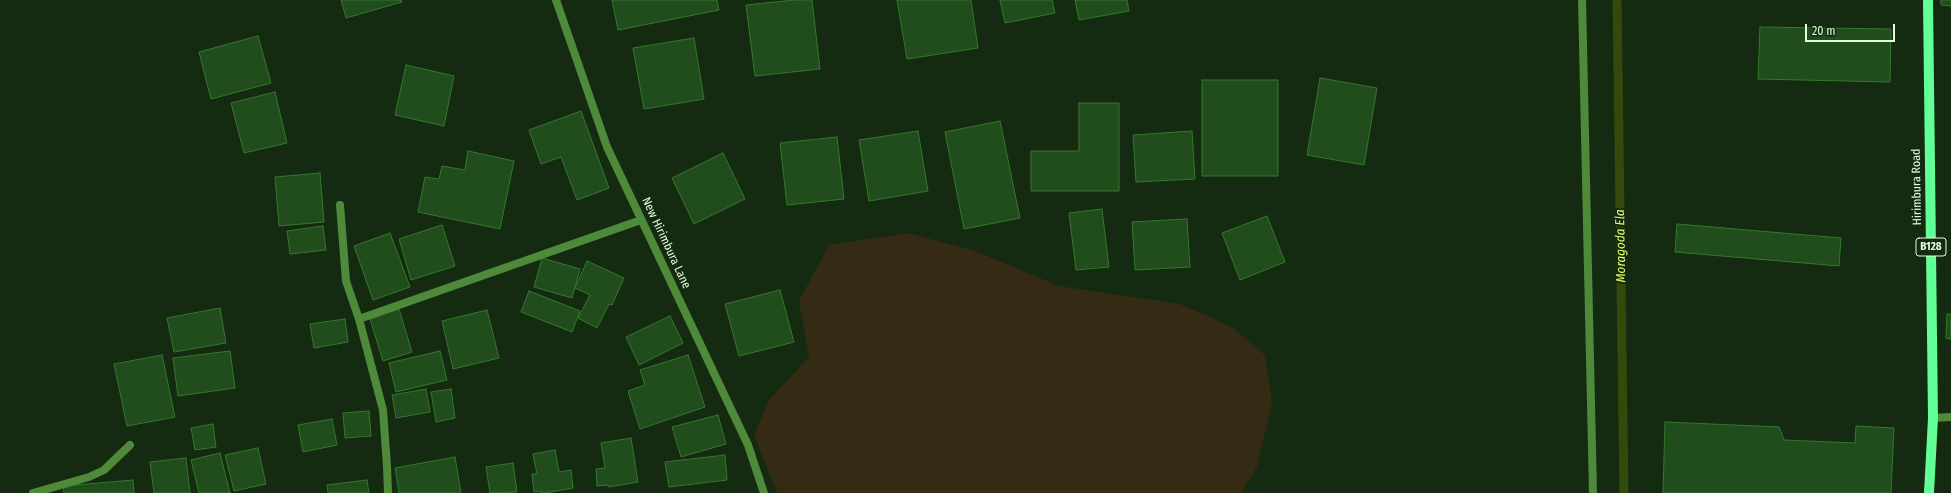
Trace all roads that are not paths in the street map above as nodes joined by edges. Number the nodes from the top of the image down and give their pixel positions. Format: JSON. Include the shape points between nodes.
{"nodes":[{"id":1,"x":556,"y":0,"type":"edge"},
{"id":2,"x":1582,"y":0,"type":"edge"},
{"id":3,"x":1928,"y":0,"type":"edge"},
{"id":4,"x":340,"y":205,"type":"dead end"},
{"id":5,"x":641,"y":220,"type":"junction"},
{"id":6,"x":359,"y":319,"type":"junction"},
{"id":7,"x":1951,"y":417,"type":"edge"},
{"id":8,"x":1933,"y":418,"type":"junction"},
{"id":9,"x":130,"y":446,"type":"dead end"},
{"id":10,"x":33,"y":493,"type":"edge"},
{"id":11,"x":388,"y":493,"type":"edge"},
{"id":12,"x":764,"y":493,"type":"edge"},
{"id":13,"x":1593,"y":493,"type":"edge"},
{"id":14,"x":1929,"y":493,"type":"edge"}],
"edges":[{"from":1,"to":5,"type":"street","name":"New Hirimbura Lane","via":[[607,147]]},
{"from":2,"to":13,"type":"street"},
{"from":3,"to":8,"type":"main road","name":"Hirimbura Road","number":"B128"},
{"from":4,"to":6,"type":"street","via":[[346,281]]},
{"from":5,"to":6,"type":"street"},
{"from":5,"to":12,"type":"street","name":"New Hirimbura Lane","via":[[748,445]]},
{"from":6,"to":11,"type":"street","via":[[383,410]]},
{"from":7,"to":8,"type":"street"},
{"from":8,"to":14,"type":"main road","name":"Hirimbura Road","number":"B128"},
{"from":9,"to":10,"type":"street","via":[[104,470],[89,477]]}]}
